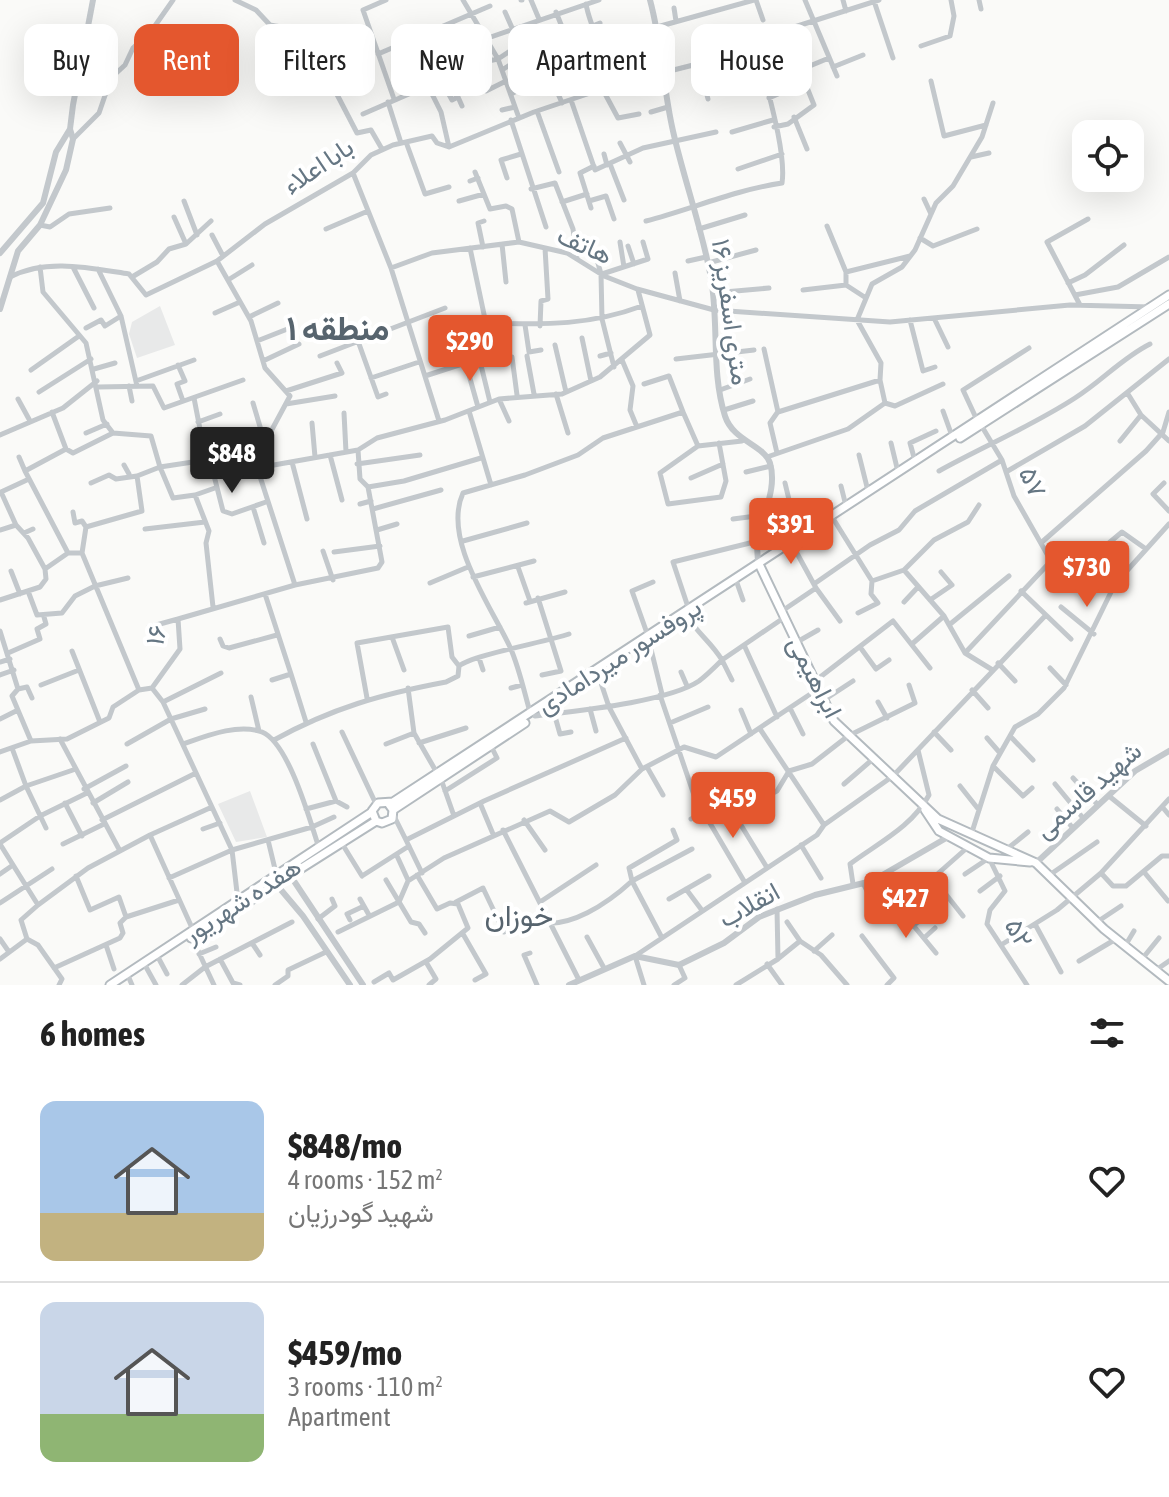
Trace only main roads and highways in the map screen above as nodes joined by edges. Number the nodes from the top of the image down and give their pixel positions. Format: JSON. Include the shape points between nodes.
{"nodes":[{"id":1,"x":1169,"y":295,"type":"edge"},
{"id":2,"x":1168,"y":305,"type":"edge"},
{"id":3,"x":979,"y":422,"type":"junction"},
{"id":4,"x":760,"y":566,"type":"junction"},
{"id":5,"x":688,"y":613,"type":"junction"},
{"id":6,"x":533,"y":714,"type":"junction"},
{"id":7,"x":439,"y":776,"type":"junction"},
{"id":8,"x":923,"y":806,"type":"junction"},
{"id":9,"x":374,"y":808,"type":"junction"},
{"id":10,"x":392,"y":809,"type":"junction"},
{"id":11,"x":376,"y":821,"type":"junction"},
{"id":12,"x":974,"y":833,"type":"junction"},
{"id":13,"x":968,"y":847,"type":"junction"},
{"id":14,"x":1036,"y":863,"type":"junction"},
{"id":15,"x":192,"y":934,"type":"junction"},
{"id":16,"x":1169,"y":981,"type":"edge"},
{"id":17,"x":131,"y":982,"type":"edge"},
{"id":18,"x":110,"y":985,"type":"edge"},
{"id":19,"x":118,"y":985,"type":"edge"}],
"edges":[{"from":1,"to":3,"type":"main road","name":"پروفسور میردامادی"},
{"from":2,"to":3,"type":"main road","name":"پروفسور میردامادی"},
{"from":3,"to":4,"type":"main road","name":"پروفسور میردامادی"},
{"from":3,"to":4,"type":"main road","name":"پروفسور میردامادی"},
{"from":4,"to":5,"type":"main road","name":"پروفسور میردامادی"},
{"from":4,"to":5,"type":"main road","name":"پروفسور میردامادی"},
{"from":4,"to":8,"type":"main road","name":"ابراهیمی","via":[[834,721]]},
{"from":5,"to":6,"type":"main road","name":"پروفسور میردامادی"},
{"from":6,"to":7,"type":"main road","name":"پروفسور میردامادی"},
{"from":6,"to":7,"type":"main road","name":"پروفسور میردامادی"},
{"from":7,"to":10,"type":"main road","name":"پروفسور میردامادی"},
{"from":8,"to":12,"type":"main road","via":[[940,821]]},
{"from":8,"to":13,"type":"main road","via":[[934,825]]},
{"from":9,"to":10,"type":"main road"},
{"from":9,"to":11,"type":"main road"},
{"from":9,"to":15,"type":"main road","name":"هفده شهریور"},
{"from":10,"to":11,"type":"main road","name":"هفده شهریور","via":[[386,823]]},
{"from":11,"to":15,"type":"main road","name":"هفده شهریور"},
{"from":12,"to":13,"type":"main road","via":[[976,840]]},
{"from":12,"to":14,"type":"main road"},
{"from":13,"to":14,"type":"main road","via":[[989,858]]},
{"from":14,"to":16,"type":"main road"},
{"from":15,"to":17,"type":"main road","name":"هفده شهریور"},
{"from":15,"to":18,"type":"main road","name":"هفده شهریور"},
{"from":17,"to":19,"type":"main road","name":"هفده شهریور"}]}
